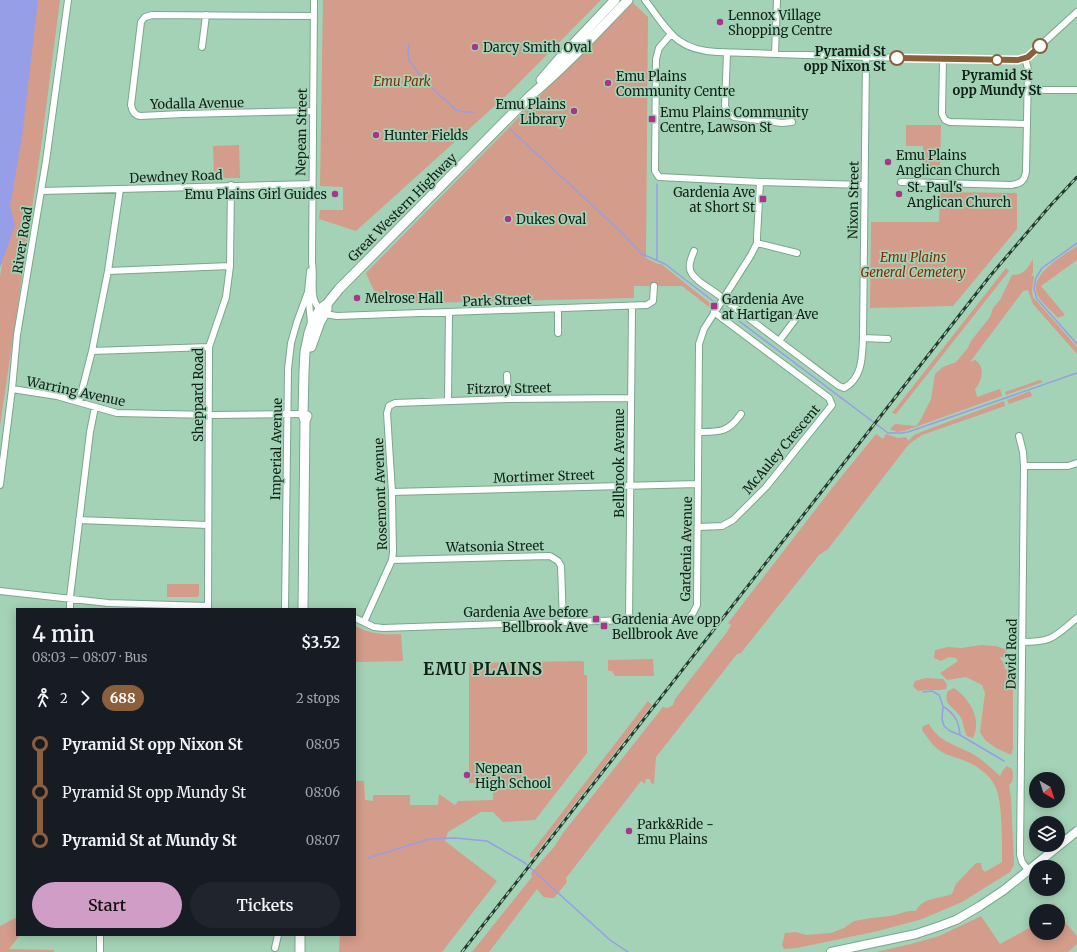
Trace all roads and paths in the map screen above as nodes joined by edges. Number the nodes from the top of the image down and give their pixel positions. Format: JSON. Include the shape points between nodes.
{"nodes":[{"id":1,"x":68,"y":0,"type":"edge"},
{"id":2,"x":314,"y":0,"type":"edge"},
{"id":3,"x":615,"y":0,"type":"edge"},
{"id":4,"x":628,"y":0,"type":"edge"},
{"id":5,"x":645,"y":0,"type":"edge"},
{"id":6,"x":777,"y":0,"type":"edge"},
{"id":7,"x":1077,"y":12,"type":"edge"},
{"id":8,"x":206,"y":16,"type":"junction"},
{"id":9,"x":314,"y":16,"type":"junction"},
{"id":10,"x":671,"y":34,"type":"junction"},
{"id":11,"x":202,"y":46,"type":"dead end"},
{"id":12,"x":727,"y":53,"type":"junction"},
{"id":13,"x":775,"y":54,"type":"junction"},
{"id":14,"x":866,"y":57,"type":"junction"},
{"id":15,"x":1025,"y":58,"type":"junction"},
{"id":16,"x":943,"y":59,"type":"junction"},
{"id":17,"x":1028,"y":90,"type":"junction"},
{"id":18,"x":1077,"y":90,"type":"edge"},
{"id":19,"x":530,"y":96,"type":"junction"},
{"id":20,"x":312,"y":112,"type":"junction"},
{"id":21,"x":792,"y":122,"type":"dead end"},
{"id":22,"x":1027,"y":124,"type":"junction"},
{"id":23,"x":760,"y":182,"type":"junction"},
{"id":24,"x":901,"y":182,"type":"dead end"},
{"id":25,"x":312,"y":184,"type":"junction"},
{"id":26,"x":231,"y":185,"type":"junction"},
{"id":27,"x":864,"y":185,"type":"junction"},
{"id":28,"x":120,"y":189,"type":"junction"},
{"id":29,"x":41,"y":191,"type":"junction"},
{"id":30,"x":757,"y":243,"type":"junction"},
{"id":31,"x":694,"y":251,"type":"dead end"},
{"id":32,"x":797,"y":252,"type":"dead end"},
{"id":33,"x":312,"y":263,"type":"junction"},
{"id":34,"x":230,"y":266,"type":"junction"},
{"id":35,"x":108,"y":271,"type":"junction"},
{"id":36,"x":654,"y":286,"type":"dead end"},
{"id":37,"x":308,"y":292,"type":"junction"},
{"id":38,"x":723,"y":298,"type":"junction"},
{"id":39,"x":632,"y":306,"type":"junction"},
{"id":40,"x":324,"y":309,"type":"junction"},
{"id":41,"x":558,"y":309,"type":"junction"},
{"id":42,"x":449,"y":312,"type":"junction"},
{"id":43,"x":714,"y":312,"type":"junction"},
{"id":44,"x":797,"y":317,"type":"dead end"},
{"id":45,"x":312,"y":324,"type":"junction"},
{"id":46,"x":558,"y":333,"type":"dead end"},
{"id":47,"x":863,"y":338,"type":"junction"},
{"id":48,"x":888,"y":339,"type":"dead end"},
{"id":49,"x":779,"y":341,"type":"junction"},
{"id":50,"x":209,"y":347,"type":"junction"},
{"id":51,"x":92,"y":351,"type":"junction"},
{"id":52,"x":507,"y":375,"type":"dead end"},
{"id":53,"x":12,"y":390,"type":"junction"},
{"id":54,"x":630,"y":398,"type":"junction"},
{"id":55,"x":508,"y":399,"type":"junction"},
{"id":56,"x":448,"y":401,"type":"junction"},
{"id":57,"x":79,"y":402,"type":"junction"},
{"id":58,"x":95,"y":407,"type":"junction"},
{"id":59,"x":388,"y":407,"type":"joint"},
{"id":60,"x":741,"y":414,"type":"dead end"},
{"id":61,"x":210,"y":415,"type":"junction"},
{"id":62,"x":288,"y":415,"type":"junction"},
{"id":63,"x":304,"y":418,"type":"junction"},
{"id":64,"x":698,"y":432,"type":"junction"},
{"id":65,"x":1019,"y":436,"type":"dead end"},
{"id":66,"x":1077,"y":462,"type":"edge"},
{"id":67,"x":1024,"y":466,"type":"junction"},
{"id":68,"x":697,"y":484,"type":"junction"},
{"id":69,"x":0,"y":485,"type":"edge"},
{"id":70,"x":630,"y":485,"type":"junction"},
{"id":71,"x":392,"y":492,"type":"junction"},
{"id":72,"x":79,"y":520,"type":"junction"},
{"id":73,"x":208,"y":525,"type":"junction"},
{"id":74,"x":698,"y":527,"type":"junction"},
{"id":75,"x":392,"y":560,"type":"junction"},
{"id":76,"x":0,"y":591,"type":"edge"},
{"id":77,"x":71,"y":600,"type":"junction"},
{"id":78,"x":208,"y":607,"type":"edge"},
{"id":79,"x":70,"y":608,"type":"edge"},
{"id":80,"x":285,"y":608,"type":"edge"},
{"id":81,"x":303,"y":608,"type":"edge"},
{"id":82,"x":356,"y":618,"type":"edge"},
{"id":83,"x":1077,"y":618,"type":"edge"},
{"id":84,"x":629,"y":620,"type":"junction"},
{"id":85,"x":364,"y":622,"type":"junction"},
{"id":86,"x":563,"y":622,"type":"junction"},
{"id":87,"x":1022,"y":642,"type":"junction"},
{"id":88,"x":1077,"y":831,"type":"edge"},
{"id":89,"x":1028,"y":870,"type":"junction"},
{"id":90,"x":100,"y":936,"type":"edge"},
{"id":91,"x":278,"y":936,"type":"edge"},
{"id":92,"x":300,"y":936,"type":"edge"},
{"id":93,"x":275,"y":948,"type":"dead end"},
{"id":94,"x":100,"y":952,"type":"edge"},
{"id":95,"x":300,"y":952,"type":"edge"},
{"id":96,"x":831,"y":952,"type":"edge"}],
"edges":[{"from":1,"to":29,"type":"street","name":"River Road"},
{"from":2,"to":9,"type":"street","name":"Nepean Street"},
{"from":3,"to":19,"type":"highway","name":"Great Western Highway","via":[[560,58]]},
{"from":4,"to":19,"type":"highway","name":"Great Western Highway"},
{"from":5,"to":10,"type":"street"},
{"from":6,"to":13,"type":"street"},
{"from":7,"to":15,"type":"street"},
{"from":8,"to":9,"type":"street","name":"Yodalla Avenue"},
{"from":8,"to":11,"type":"street"},
{"from":8,"to":20,"type":"street","name":"Yodalla Avenue","via":[[152,15],[143,19],[132,105],[134,114],[140,116]]},
{"from":9,"to":20,"type":"street","name":"Nepean Street"},
{"from":10,"to":12,"type":"street","via":[[689,48]]},
{"from":10,"to":23,"type":"street","via":[[659,48],[656,59],[655,171],[658,176]]},
{"from":12,"to":13,"type":"street"},
{"from":12,"to":21,"type":"street","via":[[725,106],[729,114],[782,123]]},
{"from":13,"to":14,"type":"street"},
{"from":14,"to":16,"type":"street"},
{"from":14,"to":27,"type":"street","name":"Nixon Street"},
{"from":15,"to":16,"type":"street"},
{"from":15,"to":17,"type":"street","via":[[1028,67]]},
{"from":16,"to":22,"type":"street","via":[[942,114],[945,120]]},
{"from":17,"to":18,"type":"street"},
{"from":17,"to":22,"type":"street"},
{"from":19,"to":40,"type":"highway","name":"Great Western Highway","via":[[339,289]]},
{"from":20,"to":25,"type":"street","name":"Nepean Street"},
{"from":22,"to":24,"type":"street","via":[[1026,172],[1023,180],[1017,184]]},
{"from":23,"to":27,"type":"street"},
{"from":23,"to":30,"type":"street","name":"Gardenia Avenue"},
{"from":25,"to":26,"type":"street","name":"Dewdney Road"},
{"from":25,"to":33,"type":"street","name":"Nepean Street"},
{"from":26,"to":28,"type":"street","name":"Dewdney Road"},
{"from":26,"to":34,"type":"street","name":"Sheppard Road"},
{"from":27,"to":47,"type":"street","name":"Nixon Street"},
{"from":28,"to":29,"type":"street","name":"Dewdney Road"},
{"from":28,"to":35,"type":"street"},
{"from":29,"to":53,"type":"street","name":"River Road","via":[[17,334]]},
{"from":30,"to":32,"type":"street"},
{"from":30,"to":38,"type":"street","name":"Gardenia Avenue"},
{"from":31,"to":38,"type":"street","via":[[689,266],[692,274]]},
{"from":33,"to":37,"type":"street","name":"Nepean Street"},
{"from":33,"to":40,"type":"street","name":"Nepean Street","via":[[313,300]]},
{"from":34,"to":35,"type":"street"},
{"from":34,"to":50,"type":"street","name":"Sheppard Road","via":[[226,297]]},
{"from":35,"to":51,"type":"street"},
{"from":36,"to":39,"type":"street","name":"Park Street","via":[[652,303]]},
{"from":37,"to":45,"type":"street","name":"Nepean Street"},
{"from":37,"to":62,"type":"street","name":"Imperial Avenue","via":[[292,343],[288,369]]},
{"from":38,"to":43,"type":"street","name":"Gardenia Avenue"},
{"from":38,"to":49,"type":"street"},
{"from":39,"to":41,"type":"street","name":"Park Street"},
{"from":39,"to":54,"type":"street","name":"Bellbrook Avenue"},
{"from":40,"to":42,"type":"street","name":"Park Street","via":[[337,316]]},
{"from":40,"to":45,"type":"highway","name":"Great Western Highway"},
{"from":40,"to":63,"type":"highway","name":"Great Western Highway","via":[[311,347],[307,414]]},
{"from":41,"to":42,"type":"street","name":"Park Street"},
{"from":41,"to":46,"type":"street"},
{"from":42,"to":56,"type":"street"},
{"from":43,"to":64,"type":"street","name":"Gardenia Avenue","via":[[699,344]]},
{"from":43,"to":74,"type":"street","name":"McAuley Crescent","via":[[829,398],[832,405],[766,488],[733,520],[722,526]]},
{"from":44,"to":49,"type":"street"},
{"from":45,"to":63,"type":"highway","name":"Great Western Highway","via":[[306,342]]},
{"from":47,"to":48,"type":"street"},
{"from":47,"to":49,"type":"street","name":"Nixon Street","via":[[861,366],[844,388]]},
{"from":50,"to":51,"type":"street"},
{"from":50,"to":61,"type":"street","name":"Sheppard Road"},
{"from":51,"to":57,"type":"street"},
{"from":52,"to":55,"type":"street"},
{"from":53,"to":57,"type":"street","name":"Warring Avenue","via":[[54,395]]},
{"from":53,"to":69,"type":"street","name":"River Road"},
{"from":54,"to":55,"type":"street","name":"Fitzroy Street"},
{"from":54,"to":70,"type":"street","name":"Bellbrook Avenue"},
{"from":55,"to":56,"type":"street","name":"Fitzroy Street"},
{"from":56,"to":59,"type":"street","name":"Fitzroy Street","via":[[395,403]]},
{"from":57,"to":58,"type":"street","name":"Warring Avenue"},
{"from":58,"to":61,"type":"street","name":"Warring Avenue","via":[[117,413]]},
{"from":58,"to":72,"type":"street"},
{"from":59,"to":71,"type":"street","name":"Rosemont Avenue"},
{"from":60,"to":64,"type":"street","via":[[725,430]]},
{"from":61,"to":62,"type":"street","name":"Warring Avenue"},
{"from":61,"to":73,"type":"street","name":"Sheppard Road"},
{"from":62,"to":63,"type":"street","name":"Warring Avenue"},
{"from":62,"to":80,"type":"street","name":"Imperial Avenue"},
{"from":63,"to":81,"type":"highway","name":"Great Western Highway"},
{"from":64,"to":68,"type":"street","name":"Gardenia Avenue"},
{"from":65,"to":67,"type":"street","name":"David Road"},
{"from":66,"to":67,"type":"street","via":[[1068,466]]},
{"from":67,"to":87,"type":"street","name":"David Road"},
{"from":68,"to":70,"type":"street","name":"Mortimer Street"},
{"from":68,"to":74,"type":"street","name":"Gardenia Avenue"},
{"from":70,"to":71,"type":"street","name":"Mortimer Street"},
{"from":70,"to":84,"type":"street","name":"Bellbrook Avenue"},
{"from":71,"to":75,"type":"street","name":"Rosemont Avenue"},
{"from":72,"to":73,"type":"street"},
{"from":72,"to":77,"type":"street"},
{"from":73,"to":78,"type":"street","name":"Sheppard Road"},
{"from":74,"to":84,"type":"street","name":"Gardenia Avenue","via":[[697,605],[694,613],[686,619],[677,621]]},
{"from":75,"to":85,"type":"street","name":"Rosemont Avenue"},
{"from":75,"to":86,"type":"street","name":"Watsonia Street","via":[[550,556],[561,566]]},
{"from":76,"to":77,"type":"street"},
{"from":77,"to":78,"type":"street"},
{"from":77,"to":79,"type":"street"},
{"from":82,"to":85,"type":"street","name":"Gardenia Avenue"},
{"from":83,"to":87,"type":"street","via":[[1048,640]]},
{"from":84,"to":86,"type":"street","name":"Gardenia Avenue"},
{"from":85,"to":86,"type":"street","name":"Gardenia Avenue","via":[[384,628]]},
{"from":87,"to":89,"type":"street","name":"David Road","via":[[1020,855]]},
{"from":88,"to":89,"type":"main road"},
{"from":89,"to":96,"type":"main road","via":[[990,900],[940,926],[916,934]]},
{"from":90,"to":94,"type":"street"},
{"from":91,"to":93,"type":"street"},
{"from":92,"to":95,"type":"highway"}]}
